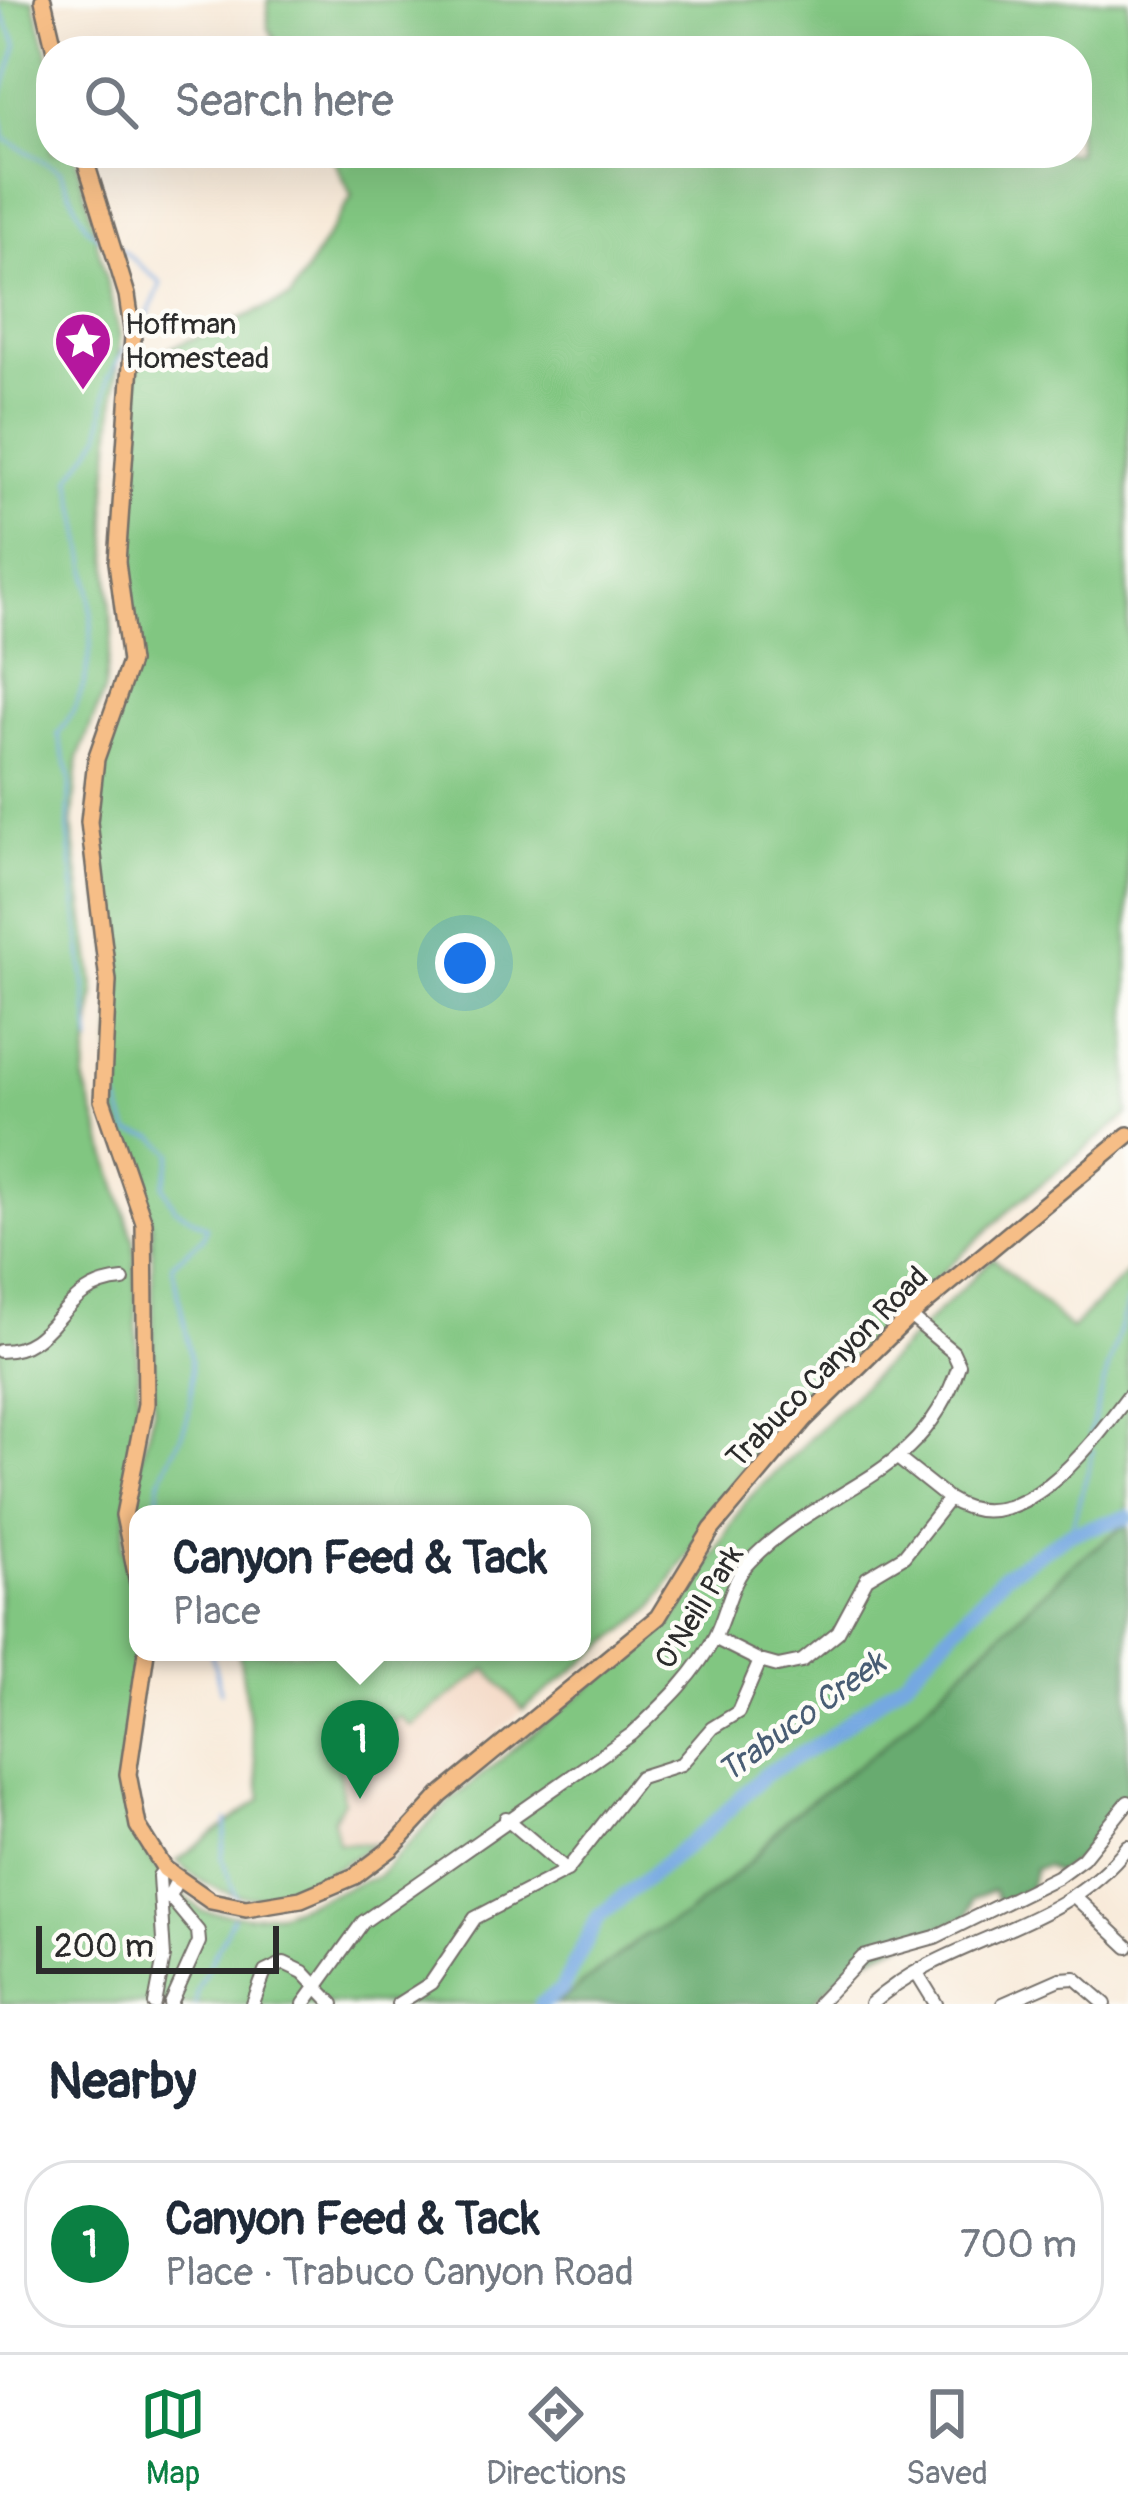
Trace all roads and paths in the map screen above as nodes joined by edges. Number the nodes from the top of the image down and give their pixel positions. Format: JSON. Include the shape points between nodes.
{"nodes":[{"id":1,"x":43,"y":0,"type":"edge"},
{"id":2,"x":52,"y":36,"type":"edge"},
{"id":3,"x":86,"y":168,"type":"edge"},
{"id":4,"x":1128,"y":1136,"type":"edge"},
{"id":5,"x":123,"y":1280,"type":"dead end"},
{"id":6,"x":910,"y":1316,"type":"junction"},
{"id":7,"x":0,"y":1351,"type":"edge"},
{"id":8,"x":1128,"y":1396,"type":"edge"},
{"id":9,"x":1128,"y":1416,"type":"edge"},
{"id":10,"x":1106,"y":1425,"type":"junction"},
{"id":11,"x":900,"y":1460,"type":"junction"},
{"id":12,"x":950,"y":1499,"type":"junction"},
{"id":13,"x":129,"y":1539,"type":"edge"},
{"id":14,"x":714,"y":1638,"type":"junction"},
{"id":15,"x":145,"y":1661,"type":"edge"},
{"id":16,"x":760,"y":1661,"type":"junction"},
{"id":17,"x":1128,"y":1802,"type":"edge"},
{"id":18,"x":506,"y":1819,"type":"junction"},
{"id":19,"x":1128,"y":1846,"type":"edge"},
{"id":20,"x":567,"y":1870,"type":"junction"},
{"id":21,"x":175,"y":1878,"type":"junction"},
{"id":22,"x":1076,"y":1898,"type":"junction"},
{"id":23,"x":167,"y":1905,"type":"junction"},
{"id":24,"x":1128,"y":1947,"type":"edge"},
{"id":25,"x":917,"y":1973,"type":"junction"},
{"id":26,"x":316,"y":1987,"type":"junction"},
{"id":27,"x":155,"y":2004,"type":"edge"},
{"id":28,"x":171,"y":2004,"type":"edge"},
{"id":29,"x":253,"y":2004,"type":"edge"},
{"id":30,"x":304,"y":2004,"type":"edge"},
{"id":31,"x":333,"y":2004,"type":"edge"},
{"id":32,"x":398,"y":2004,"type":"edge"},
{"id":33,"x":818,"y":2004,"type":"edge"},
{"id":34,"x":872,"y":2004,"type":"edge"},
{"id":35,"x":935,"y":2004,"type":"edge"},
{"id":36,"x":1004,"y":2004,"type":"edge"},
{"id":37,"x":1106,"y":2004,"type":"edge"}],
"edges":[{"from":1,"to":2,"type":"main road"},
{"from":3,"to":13,"type":"main road","via":[[128,295],[133,336],[117,562],[130,662],[96,759],[89,835],[108,981],[101,1100],[145,1223],[146,1404],[124,1515]]},
{"from":4,"to":6,"type":"main road","name":"Trabuco Canyon Road"},
{"from":5,"to":7,"type":"street","via":[[82,1290],[44,1337]]},
{"from":6,"to":11,"type":"street","name":"O'Neill Park","via":[[959,1365],[935,1418]]},
{"from":6,"to":21,"type":"main road","name":"Trabuco Canyon Road","via":[[767,1460],[658,1617],[441,1795],[376,1863],[326,1890],[264,1908],[221,1904]]},
{"from":8,"to":10,"type":"street"},
{"from":9,"to":10,"type":"street"},
{"from":10,"to":12,"type":"street","via":[[1024,1501],[977,1510]]},
{"from":11,"to":12,"type":"street"},
{"from":11,"to":14,"type":"street","name":"O'Neill Park","via":[[747,1564]]},
{"from":12,"to":16,"type":"street","via":[[904,1556],[866,1578],[829,1642],[789,1665]]},
{"from":14,"to":16,"type":"street"},
{"from":14,"to":18,"type":"street","name":"O'Neill Park","via":[[632,1734]]},
{"from":15,"to":21,"type":"main road","via":[[128,1774],[138,1826]]},
{"from":16,"to":20,"type":"street","via":[[738,1712],[681,1764],[640,1777]]},
{"from":17,"to":33,"type":"street","via":[[1057,1877],[935,1937],[863,1957]]},
{"from":18,"to":20,"type":"street"},
{"from":18,"to":26,"type":"street","name":"O'Neill Park","via":[[364,1922]]},
{"from":19,"to":22,"type":"street"},
{"from":20,"to":32,"type":"street","via":[[475,1918],[431,1984]]},
{"from":21,"to":23,"type":"street","via":[[159,1876]]},
{"from":22,"to":24,"type":"street"},
{"from":22,"to":25,"type":"street"},
{"from":23,"to":27,"type":"street"},
{"from":23,"to":28,"type":"street","via":[[198,1931],[199,1942]]},
{"from":25,"to":34,"type":"street"},
{"from":25,"to":35,"type":"street"},
{"from":26,"to":29,"type":"street","via":[[294,1967],[272,1964]]},
{"from":26,"to":30,"type":"street","name":"O'Neill Park"},
{"from":26,"to":31,"type":"street"},
{"from":36,"to":37,"type":"street","via":[[1075,1978]]}]}
